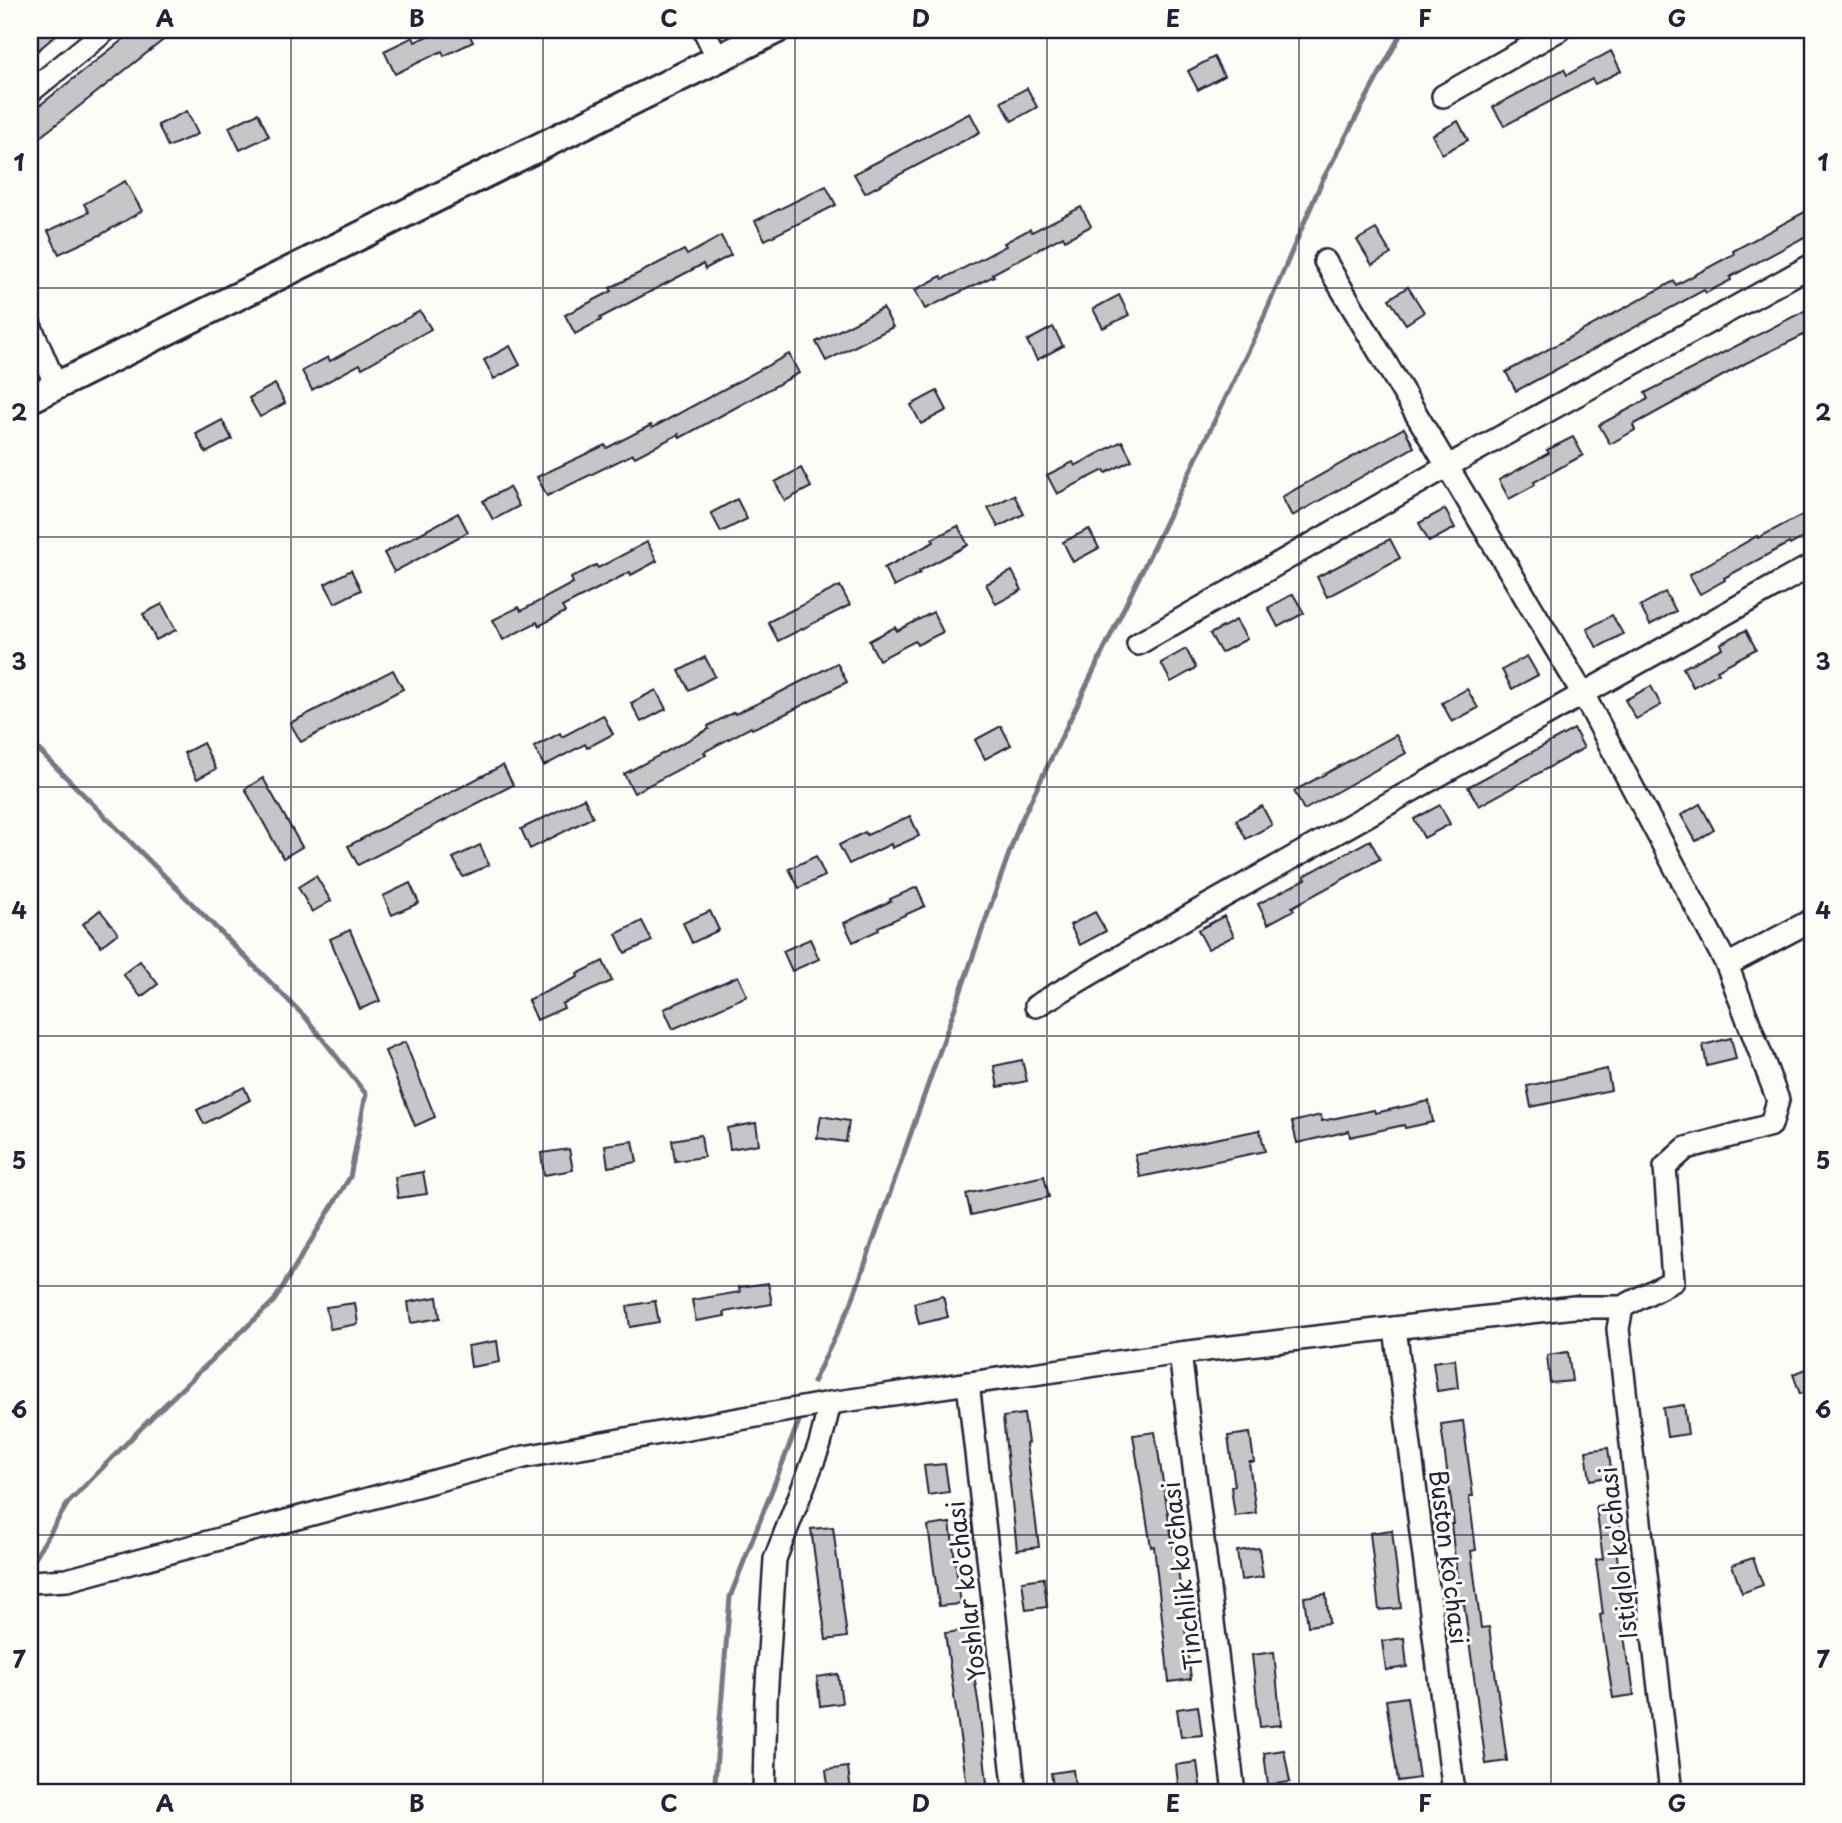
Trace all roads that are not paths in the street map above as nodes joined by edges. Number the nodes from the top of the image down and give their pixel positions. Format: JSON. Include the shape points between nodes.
{"nodes":[{"id":1,"x":106,"y":30,"type":"edge"},
{"id":2,"x":704,"y":30,"type":"edge"},
{"id":3,"x":776,"y":30,"type":"edge"},
{"id":4,"x":1559,"y":30,"type":"edge"},
{"id":5,"x":718,"y":59,"type":"junction"},
{"id":6,"x":30,"y":92,"type":"edge"},
{"id":7,"x":1443,"y":96,"type":"dead end"},
{"id":8,"x":1325,"y":261,"type":"dead end"},
{"id":9,"x":1812,"y":265,"type":"edge"},
{"id":10,"x":30,"y":325,"type":"edge"},
{"id":11,"x":56,"y":386,"type":"junction"},
{"id":12,"x":30,"y":399,"type":"edge"},
{"id":13,"x":1448,"y":466,"type":"junction"},
{"id":14,"x":1812,"y":565,"type":"edge"},
{"id":15,"x":1138,"y":643,"type":"dead end"},
{"id":16,"x":1583,"y":694,"type":"junction"},
{"id":17,"x":1812,"y":920,"type":"edge"},
{"id":18,"x":1727,"y":965,"type":"junction"},
{"id":19,"x":1036,"y":1006,"type":"dead end"},
{"id":20,"x":1622,"y":1307,"type":"junction"},
{"id":21,"x":1395,"y":1328,"type":"junction"},
{"id":22,"x":1180,"y":1353,"type":"junction"},
{"id":23,"x":968,"y":1384,"type":"junction"},
{"id":24,"x":830,"y":1403,"type":"junction"},
{"id":25,"x":30,"y":1582,"type":"edge"},
{"id":26,"x":764,"y":1793,"type":"edge"},
{"id":27,"x":1015,"y":1793,"type":"edge"},
{"id":28,"x":1234,"y":1793,"type":"edge"},
{"id":29,"x":1454,"y":1793,"type":"edge"},
{"id":30,"x":1671,"y":1793,"type":"edge"}],
"edges":[{"from":1,"to":6,"type":"street"},
{"from":2,"to":5,"type":"street"},
{"from":3,"to":5,"type":"main road"},
{"from":4,"to":7,"type":"street"},
{"from":5,"to":11,"type":"main road"},
{"from":8,"to":13,"type":"street"},
{"from":9,"to":13,"type":"street"},
{"from":10,"to":11,"type":"street"},
{"from":11,"to":12,"type":"main road"},
{"from":13,"to":15,"type":"street"},
{"from":13,"to":16,"type":"street"},
{"from":14,"to":16,"type":"street"},
{"from":16,"to":18,"type":"street"},
{"from":16,"to":19,"type":"street"},
{"from":17,"to":18,"type":"street"},
{"from":18,"to":20,"type":"street","via":[[1778,1100],[1772,1125],[1686,1148],[1665,1167],[1673,1281]]},
{"from":20,"to":21,"type":"street","via":[[1574,1307]]},
{"from":20,"to":30,"type":"street","name":"Istiqlol ko'chasi","via":[[1618,1329]]},
{"from":21,"to":22,"type":"street"},
{"from":21,"to":29,"type":"street","name":"Buston ko'chasi"},
{"from":22,"to":23,"type":"street"},
{"from":22,"to":28,"type":"street","name":"Tinchlik ko'chasi"},
{"from":23,"to":24,"type":"street"},
{"from":23,"to":27,"type":"street","name":"Yoshlar ko'chasi"},
{"from":24,"to":25,"type":"street","via":[[524,1457],[67,1580]]},
{"from":24,"to":26,"type":"street","via":[[820,1444],[775,1559]]}]}
